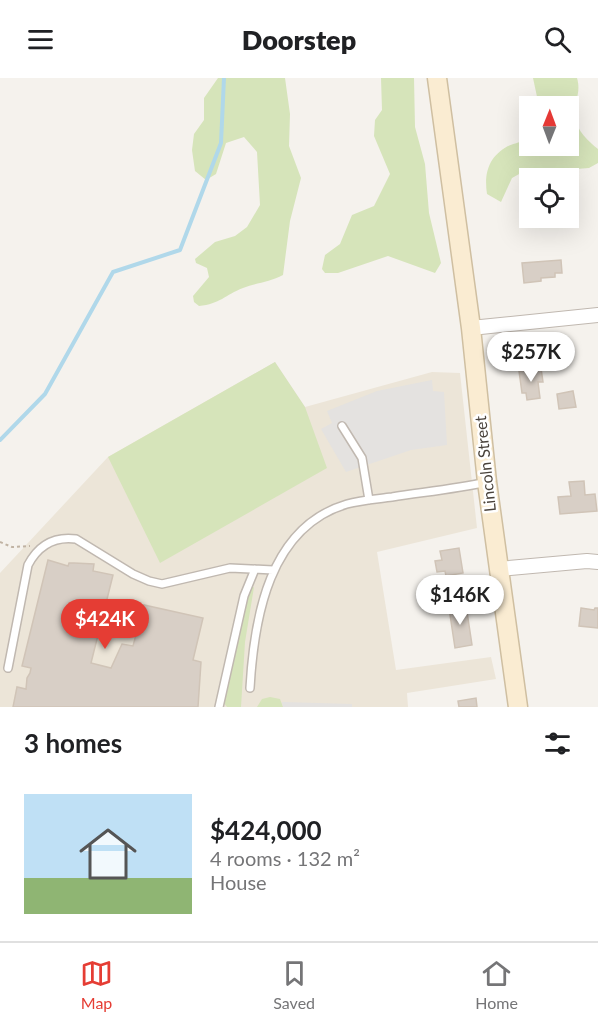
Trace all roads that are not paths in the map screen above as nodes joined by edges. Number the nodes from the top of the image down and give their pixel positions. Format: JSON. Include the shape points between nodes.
{"nodes":[{"id":1,"x":437,"y":78,"type":"edge"},
{"id":2,"x":598,"y":315,"type":"edge"},
{"id":3,"x":471,"y":328,"type":"junction"},
{"id":4,"x":342,"y":426,"type":"dead end"},
{"id":5,"x":487,"y":482,"type":"junction"},
{"id":6,"x":369,"y":500,"type":"junction"},
{"id":7,"x":598,"y":562,"type":"edge"},
{"id":8,"x":255,"y":569,"type":"junction"},
{"id":9,"x":498,"y":569,"type":"junction"},
{"id":10,"x":273,"y":570,"type":"junction"},
{"id":11,"x":8,"y":668,"type":"dead end"},
{"id":12,"x":250,"y":688,"type":"dead end"},
{"id":13,"x":219,"y":707,"type":"edge"},
{"id":14,"x":518,"y":707,"type":"edge"}],
"edges":[{"from":1,"to":3,"type":"main road","name":"Lincoln Street"},
{"from":2,"to":3,"type":"street"},
{"from":3,"to":5,"type":"main road","name":"Lincoln Street"},
{"from":4,"to":6,"type":"lane","via":[[362,458]]},
{"from":5,"to":6,"type":"lane"},
{"from":5,"to":9,"type":"main road","name":"Lincoln Street"},
{"from":6,"to":10,"type":"lane","via":[[319,515],[297,535]]},
{"from":7,"to":9,"type":"street"},
{"from":8,"to":10,"type":"lane"},
{"from":8,"to":11,"type":"lane","via":[[230,568],[162,584],[133,574],[76,539],[55,539],[36,550],[28,565]]},
{"from":8,"to":13,"type":"lane","via":[[245,591]]},
{"from":9,"to":14,"type":"main road","name":"Lincoln Street"},
{"from":10,"to":12,"type":"lane","via":[[252,652]]}]}
